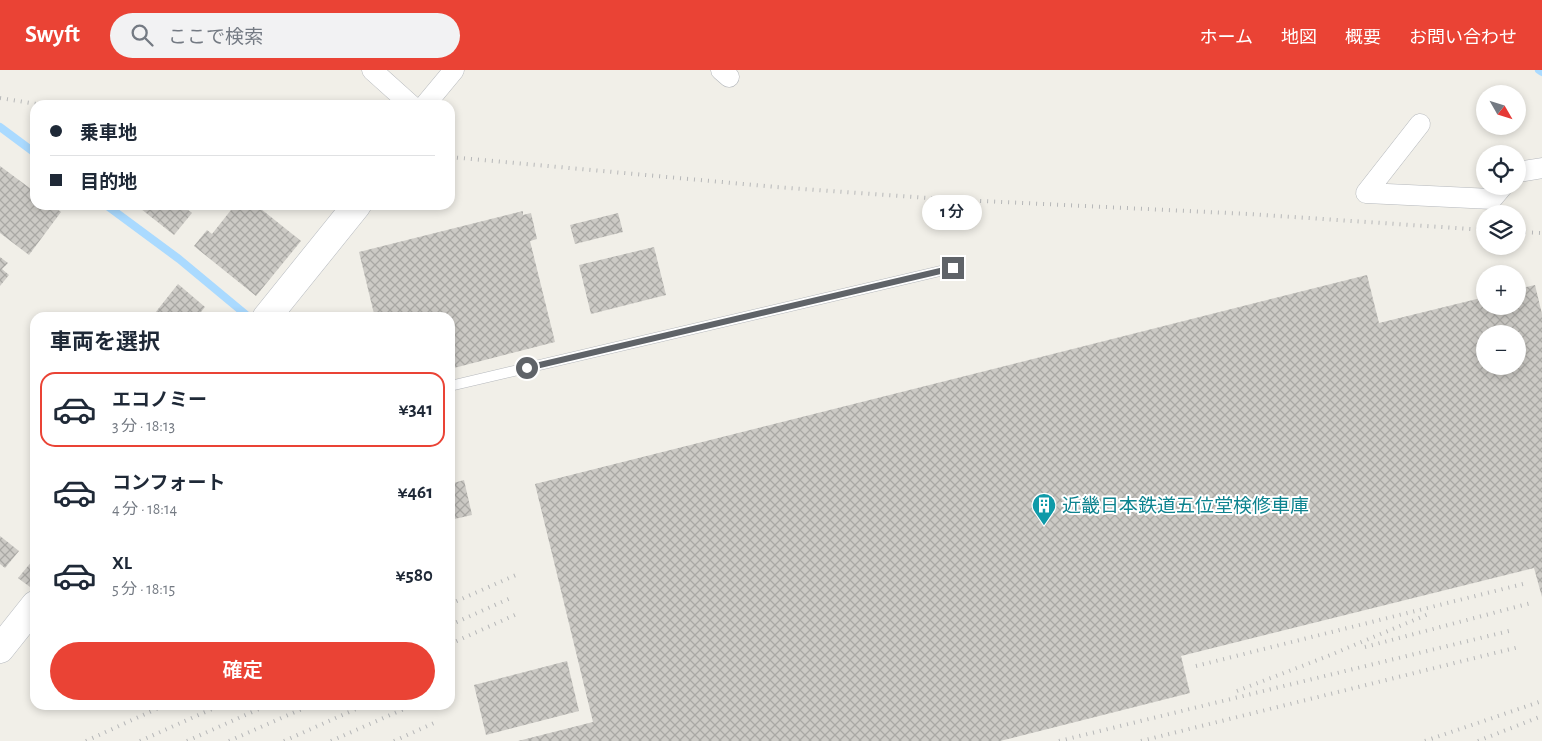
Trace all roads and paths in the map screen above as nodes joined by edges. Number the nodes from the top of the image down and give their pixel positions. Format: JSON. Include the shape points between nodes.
{"nodes":[{"id":1,"x":372,"y":70,"type":"edge"},
{"id":2,"x":454,"y":70,"type":"edge"},
{"id":3,"x":405,"y":100,"type":"edge"},
{"id":4,"x":429,"y":100,"type":"edge"},
{"id":5,"x":1420,"y":124,"type":"dead end"},
{"id":6,"x":1542,"y":168,"type":"edge"},
{"id":7,"x":1526,"y":171,"type":"edge"},
{"id":8,"x":1495,"y":195,"type":"edge"},
{"id":9,"x":353,"y":210,"type":"edge"},
{"id":10,"x":953,"y":268,"type":"dead end"},
{"id":11,"x":271,"y":312,"type":"edge"},
{"id":12,"x":455,"y":385,"type":"edge"},
{"id":13,"x":30,"y":611,"type":"edge"},
{"id":14,"x":0,"y":649,"type":"edge"}],
"edges":[{"from":1,"to":3,"type":"street"},
{"from":2,"to":4,"type":"street"},
{"from":5,"to":8,"type":"street","via":[[1366,193],[1492,199]]},
{"from":6,"to":7,"type":"street"},
{"from":9,"to":11,"type":"street"},
{"from":10,"to":12,"type":"lane"},
{"from":13,"to":14,"type":"street"}]}
